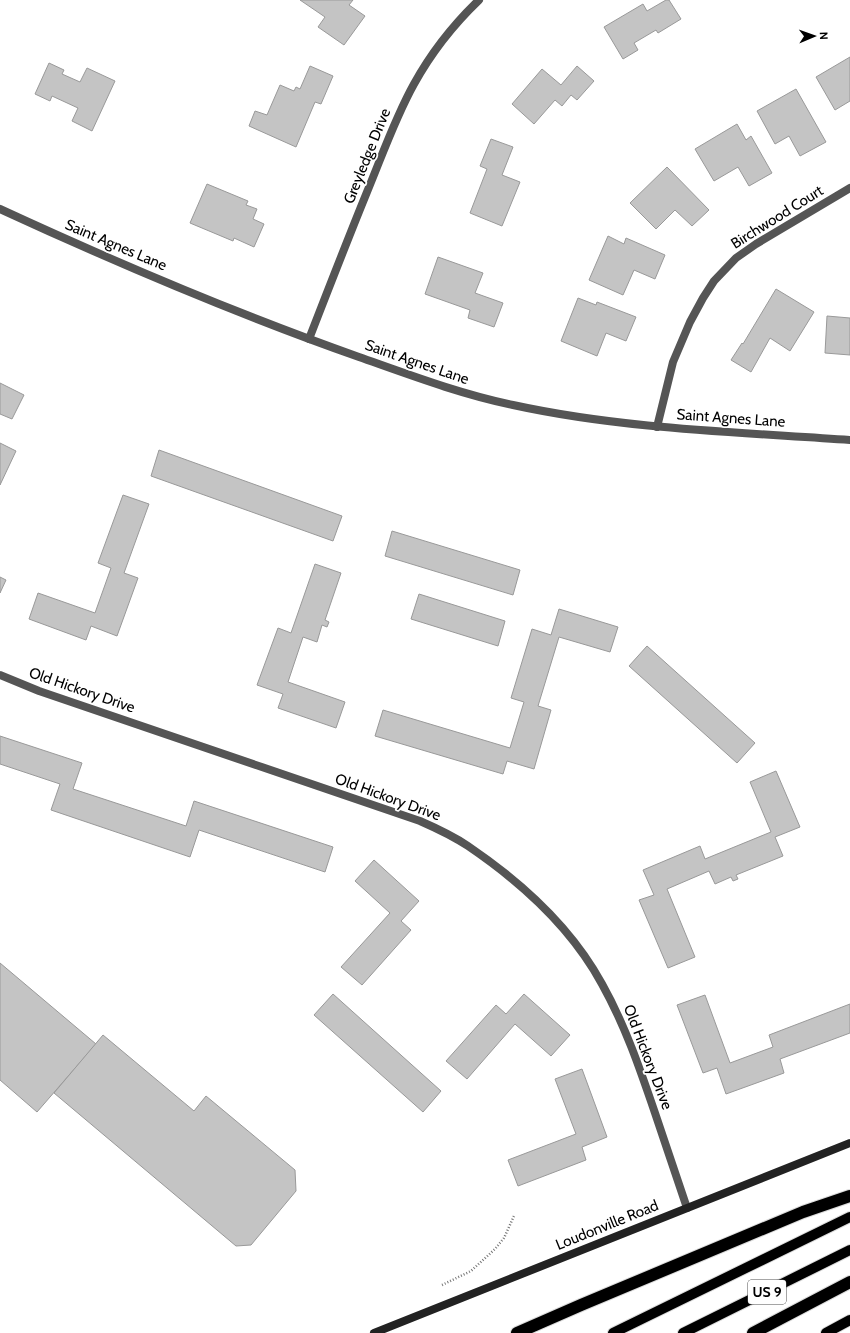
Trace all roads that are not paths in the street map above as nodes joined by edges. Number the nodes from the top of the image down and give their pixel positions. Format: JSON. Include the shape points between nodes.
{"nodes":[{"id":1,"x":479,"y":0,"type":"edge"},
{"id":2,"x":850,"y":188,"type":"edge"},
{"id":3,"x":0,"y":209,"type":"edge"},
{"id":4,"x":309,"y":339,"type":"junction"},
{"id":5,"x":657,"y":427,"type":"junction"},
{"id":6,"x":850,"y":440,"type":"edge"},
{"id":7,"x":0,"y":675,"type":"edge"},
{"id":8,"x":850,"y":1144,"type":"edge"},
{"id":9,"x":850,"y":1196,"type":"edge"},
{"id":10,"x":687,"y":1208,"type":"junction"},
{"id":11,"x":850,"y":1217,"type":"edge"},
{"id":12,"x":850,"y":1250,"type":"edge"},
{"id":13,"x":850,"y":1282,"type":"edge"},
{"id":14,"x":850,"y":1320,"type":"edge"},
{"id":15,"x":374,"y":1333,"type":"edge"},
{"id":16,"x":518,"y":1333,"type":"edge"},
{"id":17,"x":613,"y":1333,"type":"edge"},
{"id":18,"x":683,"y":1333,"type":"edge"},
{"id":19,"x":753,"y":1333,"type":"edge"},
{"id":20,"x":826,"y":1333,"type":"edge"}],
"edges":[{"from":1,"to":4,"type":"street","name":"Greyledge Drive","via":[[456,24],[414,84],[390,137]]},
{"from":2,"to":5,"type":"street","name":"Birchwood Court","via":[[756,244],[736,258],[714,281],[690,322],[673,362]]},
{"from":3,"to":4,"type":"street","name":"Saint Agnes Lane","via":[[169,283]]},
{"from":4,"to":5,"type":"street","name":"Saint Agnes Lane","via":[[459,391],[504,403],[570,416]]},
{"from":5,"to":6,"type":"street","name":"Saint Agnes Lane"},
{"from":7,"to":10,"type":"street","name":"Old Hickory Drive","via":[[54,696],[420,820],[467,845],[519,884],[567,932],[602,983],[630,1040]]},
{"from":8,"to":10,"type":"main road","name":"Loudonville Road"},
{"from":9,"to":16,"type":"highway","via":[[803,1212]]},
{"from":10,"to":15,"type":"main road","name":"Loudonville Road"},
{"from":11,"to":17,"type":"main road","number":"US 9"},
{"from":12,"to":18,"type":"main road","number":"US 9"},
{"from":13,"to":19,"type":"highway"},
{"from":14,"to":20,"type":"main road"}]}
